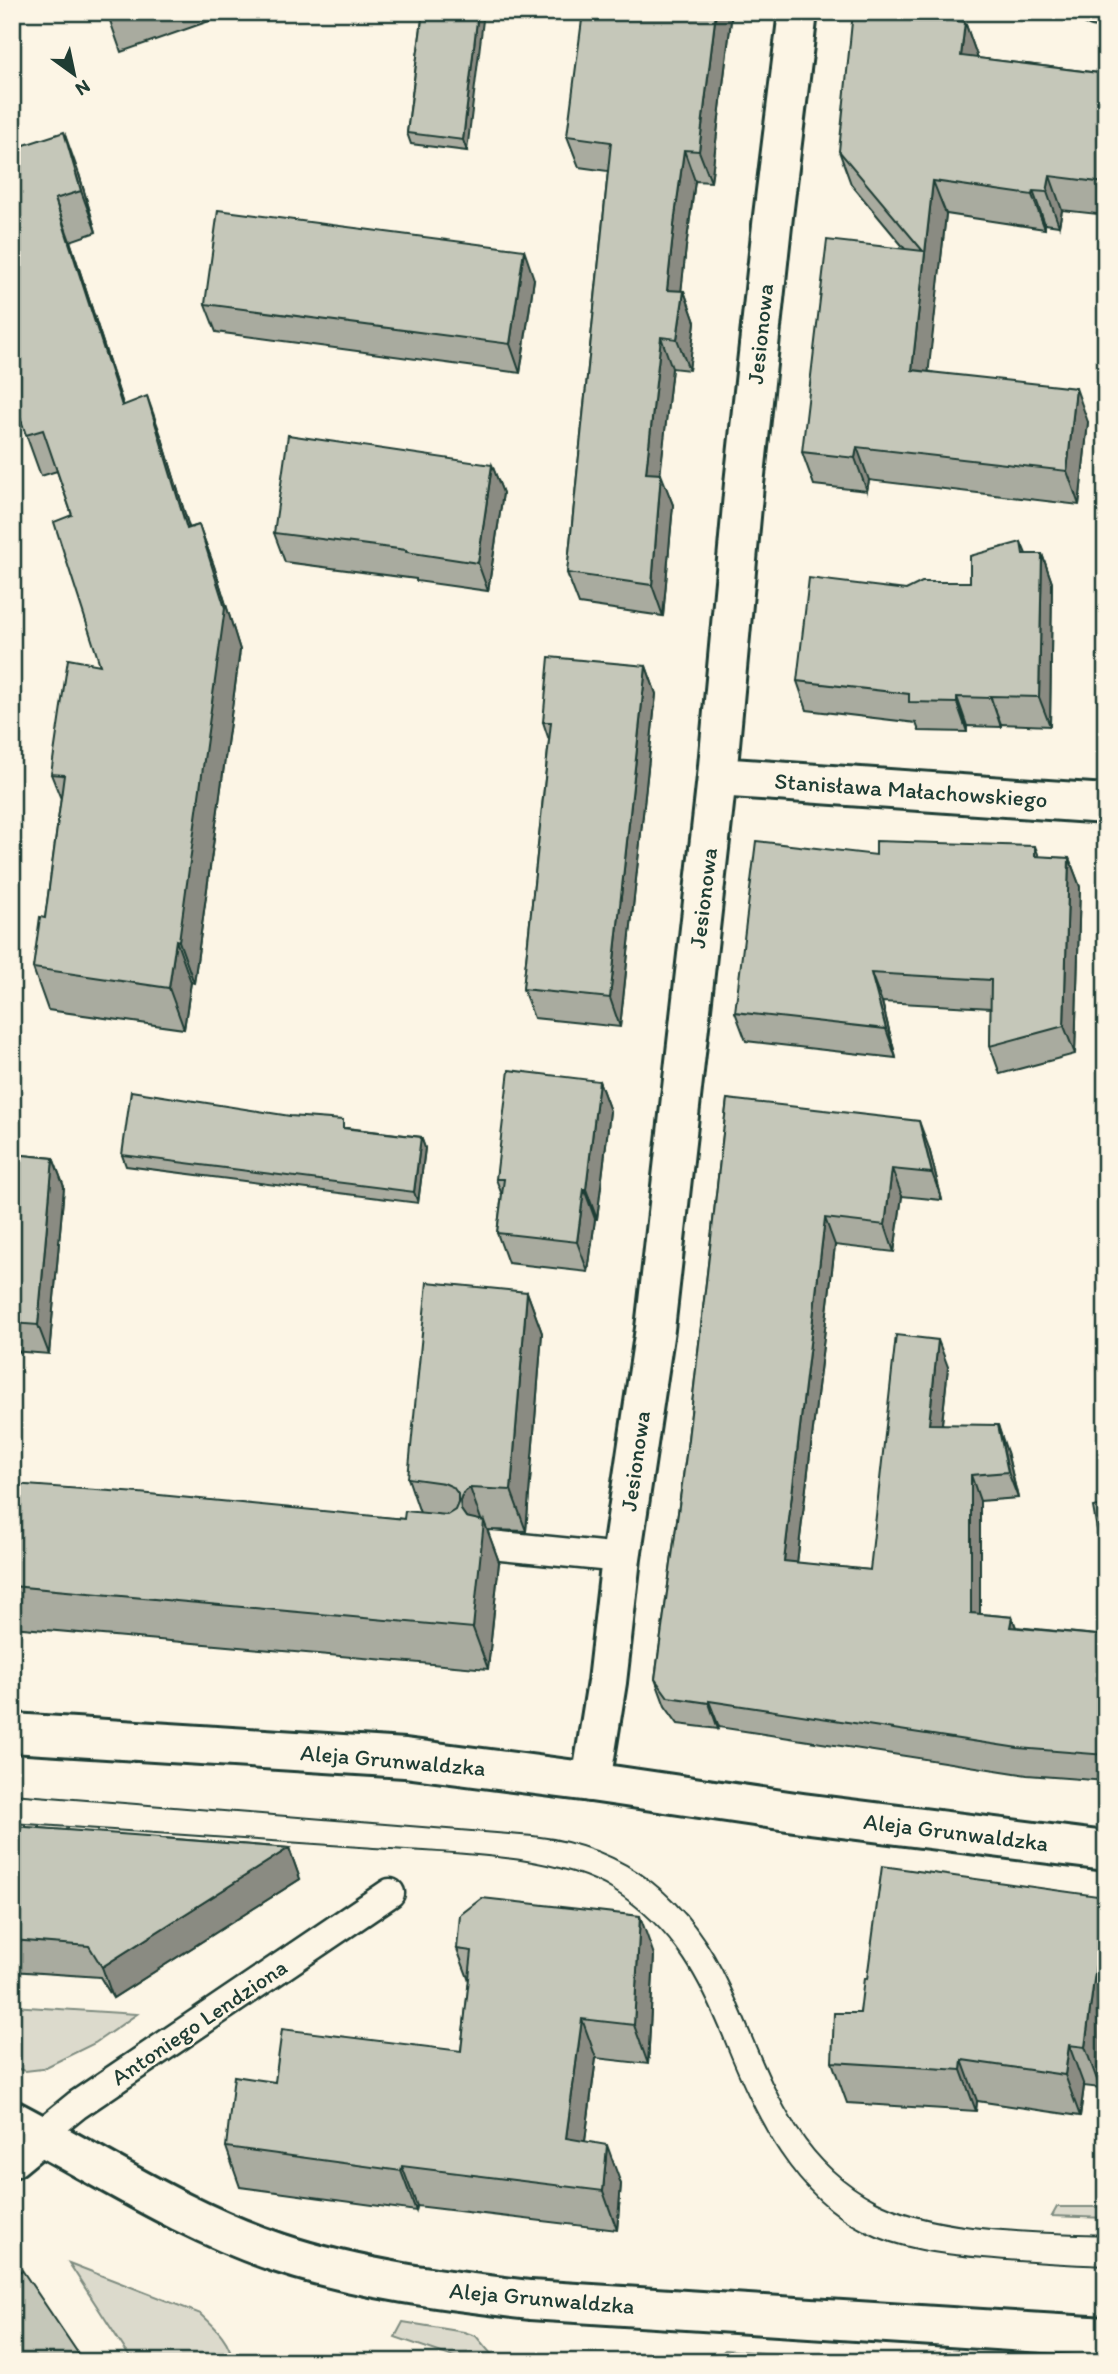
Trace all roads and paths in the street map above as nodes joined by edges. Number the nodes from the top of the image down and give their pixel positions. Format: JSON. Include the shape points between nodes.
{"nodes":[{"id":1,"x":798,"y":12,"type":"edge"},
{"id":2,"x":1095,"y":12,"type":"edge"},
{"id":3,"x":1106,"y":13,"type":"edge"},
{"id":4,"x":717,"y":777,"type":"junction"},
{"id":5,"x":1106,"y":804,"type":"edge"},
{"id":6,"x":491,"y":1545,"type":"dead end"},
{"id":7,"x":621,"y":1558,"type":"junction"},
{"id":8,"x":12,"y":1733,"type":"edge"},
{"id":9,"x":591,"y":1782,"type":"junction"},
{"id":10,"x":1106,"y":1851,"type":"edge"},
{"id":11,"x":390,"y":1893,"type":"dead end"},
{"id":12,"x":21,"y":2138,"type":"edge"},
{"id":13,"x":1106,"y":2337,"type":"edge"}],
"edges":[{"from":1,"to":4,"type":"main road","name":"Jesionowa","via":[[744,484]]},
{"from":2,"to":3,"type":"lane"},
{"from":4,"to":5,"type":"main road","name":"Stanisława Małachowskiego"},
{"from":4,"to":7,"type":"main road","name":"Jesionowa","via":[[655,1329]]},
{"from":6,"to":7,"type":"lane"},
{"from":7,"to":9,"type":"main road","name":"Jesionowa"},
{"from":8,"to":9,"type":"main road","name":"Aleja Grunwaldzka","via":[[405,1758]]},
{"from":9,"to":10,"type":"main road","name":"Aleja Grunwaldzka"},
{"from":11,"to":12,"type":"lane","name":"Antoniego Lendziona"},
{"from":12,"to":13,"type":"main road","name":"Aleja Grunwaldzka","via":[[278,2253],[342,2271],[438,2289],[530,2300]]}]}
